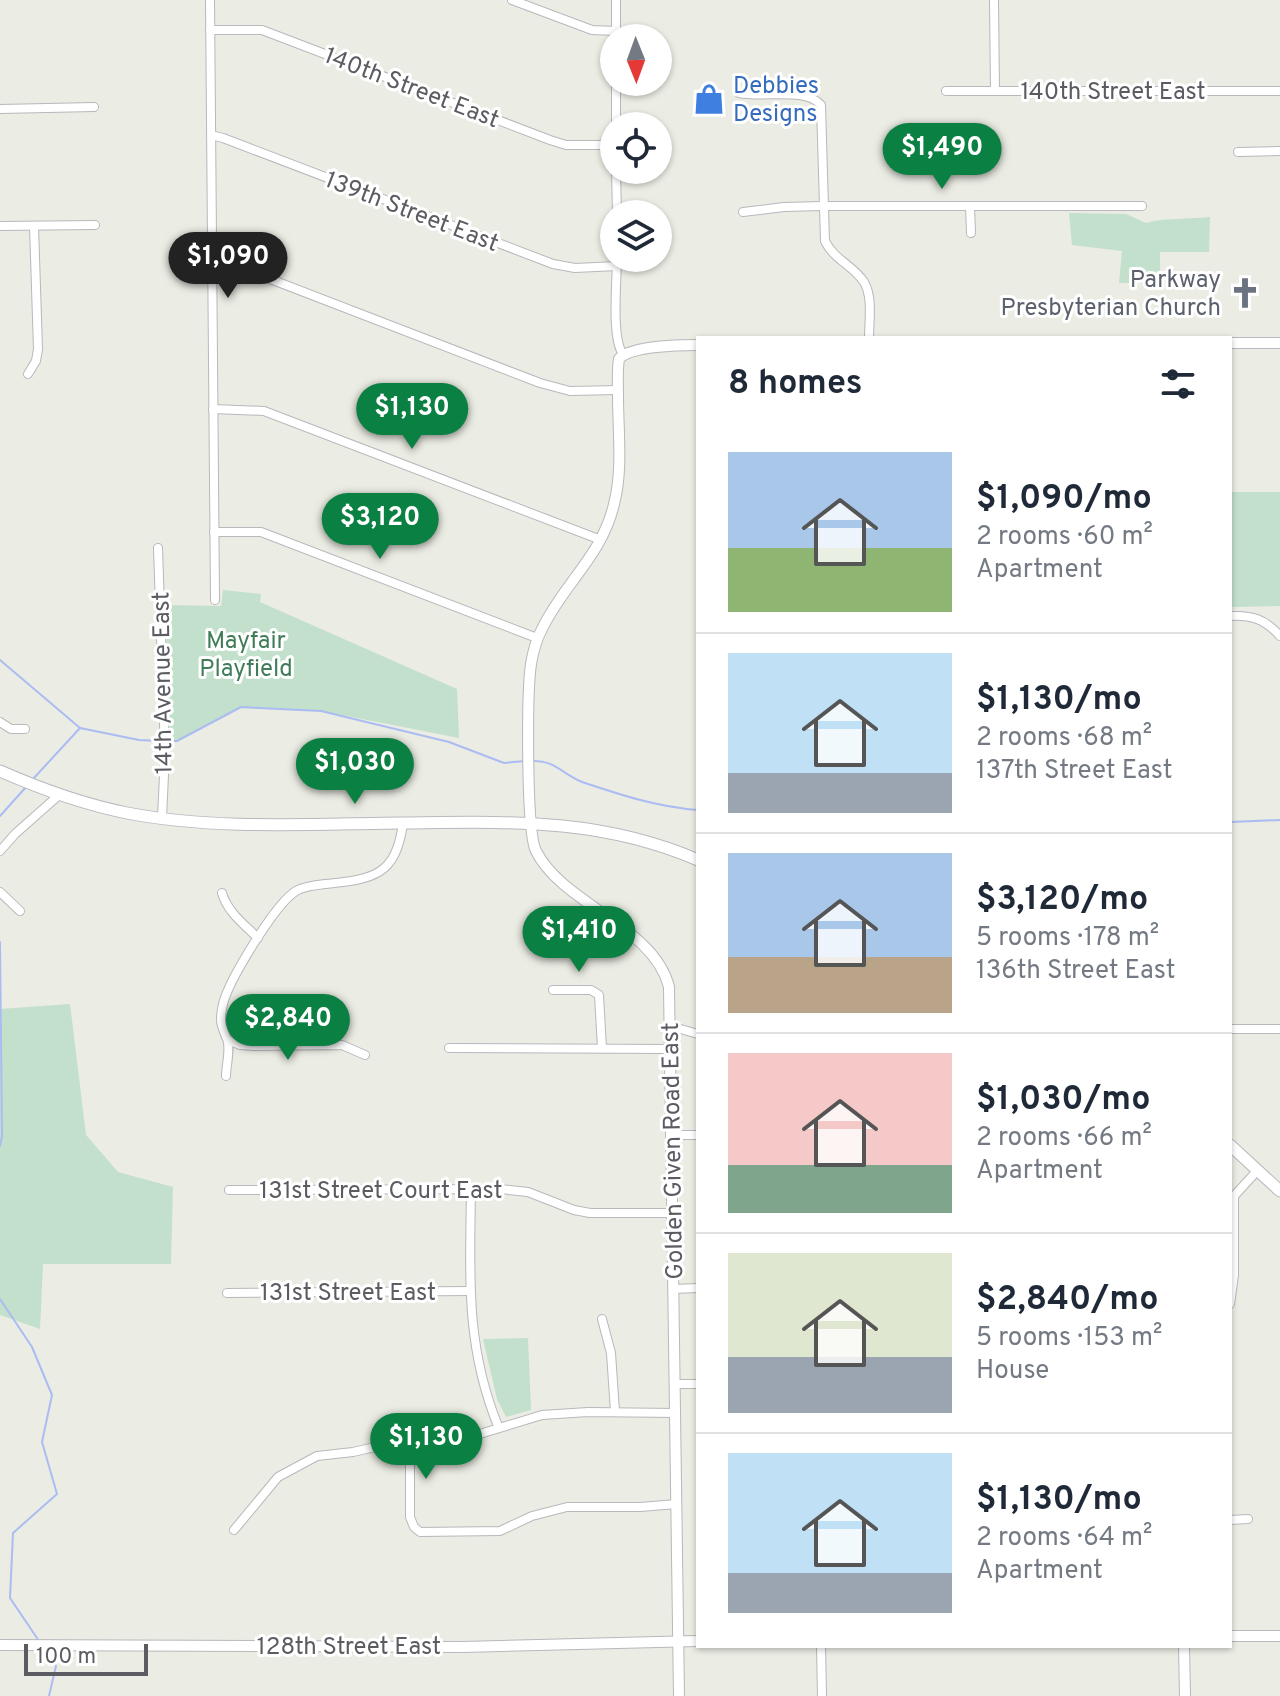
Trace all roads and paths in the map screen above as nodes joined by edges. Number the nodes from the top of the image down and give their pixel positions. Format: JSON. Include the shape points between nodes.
{"nodes":[{"id":1,"x":210,"y":0,"type":"edge"},
{"id":2,"x":512,"y":0,"type":"edge"},
{"id":3,"x":616,"y":0,"type":"edge"},
{"id":4,"x":994,"y":0,"type":"edge"},
{"id":5,"x":616,"y":24,"type":"edge"},
{"id":6,"x":210,"y":30,"type":"junction"},
{"id":7,"x":600,"y":31,"type":"edge"},
{"id":8,"x":946,"y":91,"type":"dead end"},
{"id":9,"x":995,"y":91,"type":"junction"},
{"id":10,"x":1280,"y":91,"type":"edge"},
{"id":11,"x":739,"y":93,"type":"dead end"},
{"id":12,"x":94,"y":107,"type":"dead end"},
{"id":13,"x":0,"y":109,"type":"edge"},
{"id":14,"x":211,"y":135,"type":"junction"},
{"id":15,"x":600,"y":145,"type":"edge"},
{"id":16,"x":1280,"y":151,"type":"edge"},
{"id":17,"x":1238,"y":152,"type":"dead end"},
{"id":18,"x":822,"y":206,"type":"junction"},
{"id":19,"x":1142,"y":206,"type":"dead end"},
{"id":20,"x":970,"y":207,"type":"junction"},
{"id":21,"x":743,"y":212,"type":"dead end"},
{"id":22,"x":95,"y":225,"type":"dead end"},
{"id":23,"x":0,"y":226,"type":"edge"},
{"id":24,"x":34,"y":226,"type":"junction"},
{"id":25,"x":971,"y":233,"type":"dead end"},
{"id":26,"x":212,"y":260,"type":"junction"},
{"id":27,"x":600,"y":264,"type":"edge"},
{"id":28,"x":617,"y":272,"type":"edge"},
{"id":29,"x":869,"y":336,"type":"edge"},
{"id":30,"x":1232,"y":343,"type":"edge"},
{"id":31,"x":1280,"y":343,"type":"edge"},
{"id":32,"x":696,"y":345,"type":"edge"},
{"id":33,"x":623,"y":354,"type":"junction"},
{"id":34,"x":28,"y":374,"type":"dead end"},
{"id":35,"x":618,"y":390,"type":"junction"},
{"id":36,"x":213,"y":409,"type":"junction"},
{"id":37,"x":214,"y":532,"type":"junction"},
{"id":38,"x":601,"y":540,"type":"junction"},
{"id":39,"x":158,"y":548,"type":"dead end"},
{"id":40,"x":215,"y":600,"type":"dead end"},
{"id":41,"x":1232,"y":616,"type":"edge"},
{"id":42,"x":1280,"y":636,"type":"edge"},
{"id":43,"x":537,"y":638,"type":"junction"},
{"id":44,"x":0,"y":722,"type":"edge"},
{"id":45,"x":25,"y":729,"type":"dead end"},
{"id":46,"x":0,"y":771,"type":"edge"},
{"id":47,"x":59,"y":795,"type":"junction"},
{"id":48,"x":162,"y":818,"type":"junction"},
{"id":49,"x":530,"y":822,"type":"junction"},
{"id":50,"x":403,"y":823,"type":"junction"},
{"id":51,"x":0,"y":851,"type":"edge"},
{"id":52,"x":696,"y":859,"type":"edge"},
{"id":53,"x":0,"y":892,"type":"edge"},
{"id":54,"x":222,"y":893,"type":"dead end"},
{"id":55,"x":20,"y":911,"type":"dead end"},
{"id":56,"x":258,"y":938,"type":"junction"},
{"id":57,"x":553,"y":990,"type":"dead end"},
{"id":58,"x":670,"y":1026,"type":"junction"},
{"id":59,"x":1232,"y":1029,"type":"edge"},
{"id":60,"x":1280,"y":1029,"type":"edge"},
{"id":61,"x":696,"y":1033,"type":"edge"},
{"id":62,"x":228,"y":1040,"type":"junction"},
{"id":63,"x":449,"y":1048,"type":"dead end"},
{"id":64,"x":602,"y":1048,"type":"junction"},
{"id":65,"x":671,"y":1049,"type":"junction"},
{"id":66,"x":365,"y":1055,"type":"dead end"},
{"id":67,"x":226,"y":1076,"type":"dead end"},
{"id":68,"x":672,"y":1135,"type":"junction"},
{"id":69,"x":696,"y":1135,"type":"edge"},
{"id":70,"x":1232,"y":1147,"type":"edge"},
{"id":71,"x":1257,"y":1171,"type":"junction"},
{"id":72,"x":471,"y":1189,"type":"junction"},
{"id":73,"x":229,"y":1190,"type":"dead end"},
{"id":74,"x":1280,"y":1191,"type":"edge"},
{"id":75,"x":673,"y":1213,"type":"junction"},
{"id":76,"x":696,"y":1288,"type":"edge"},
{"id":77,"x":674,"y":1289,"type":"junction"},
{"id":78,"x":1232,"y":1290,"type":"edge"},
{"id":79,"x":470,"y":1291,"type":"junction"},
{"id":80,"x":227,"y":1293,"type":"dead end"},
{"id":81,"x":602,"y":1319,"type":"dead end"},
{"id":82,"x":676,"y":1384,"type":"junction"},
{"id":83,"x":696,"y":1384,"type":"edge"},
{"id":84,"x":615,"y":1412,"type":"junction"},
{"id":85,"x":676,"y":1413,"type":"junction"},
{"id":86,"x":498,"y":1426,"type":"junction"},
{"id":87,"x":410,"y":1439,"type":"junction"},
{"id":88,"x":677,"y":1504,"type":"junction"},
{"id":89,"x":1248,"y":1519,"type":"dead end"},
{"id":90,"x":1232,"y":1520,"type":"edge"},
{"id":91,"x":234,"y":1530,"type":"dead end"},
{"id":92,"x":1232,"y":1636,"type":"edge"},
{"id":93,"x":1280,"y":1636,"type":"edge"},
{"id":94,"x":696,"y":1641,"type":"edge"},
{"id":95,"x":678,"y":1642,"type":"junction"},
{"id":96,"x":0,"y":1645,"type":"edge"},
{"id":97,"x":821,"y":1648,"type":"edge"},
{"id":98,"x":1184,"y":1648,"type":"edge"},
{"id":99,"x":679,"y":1696,"type":"edge"},
{"id":100,"x":822,"y":1696,"type":"edge"},
{"id":101,"x":1185,"y":1696,"type":"edge"}],
"edges":[{"from":1,"to":6,"type":"street"},
{"from":2,"to":7,"type":"street"},
{"from":3,"to":5,"type":"street"},
{"from":4,"to":9,"type":"street"},
{"from":6,"to":14,"type":"street"},
{"from":6,"to":15,"type":"street","name":"140th Street East","via":[[262,30],[550,140]]},
{"from":8,"to":9,"type":"street","name":"140th Street East"},
{"from":9,"to":10,"type":"street","name":"140th Street East"},
{"from":11,"to":18,"type":"street","via":[[808,96],[823,111]]},
{"from":12,"to":13,"type":"street"},
{"from":14,"to":26,"type":"street"},
{"from":14,"to":27,"type":"street","name":"139th Street East","via":[[553,264]]},
{"from":16,"to":17,"type":"street"},
{"from":18,"to":20,"type":"street"},
{"from":18,"to":21,"type":"street"},
{"from":18,"to":29,"type":"street","via":[[829,249],[867,290]]},
{"from":19,"to":20,"type":"street"},
{"from":20,"to":25,"type":"street"},
{"from":22,"to":24,"type":"street"},
{"from":23,"to":24,"type":"street"},
{"from":24,"to":34,"type":"street","via":[[38,349]]},
{"from":26,"to":35,"type":"street","via":[[540,383],[570,391]]},
{"from":26,"to":36,"type":"street"},
{"from":28,"to":33,"type":"street","name":"Golden Given Road East"},
{"from":30,"to":31,"type":"street"},
{"from":32,"to":33,"type":"street"},
{"from":33,"to":35,"type":"street","name":"Golden Given Road East"},
{"from":35,"to":38,"type":"street","name":"Golden Given Road East","via":[[618,485]]},
{"from":36,"to":37,"type":"street"},
{"from":36,"to":38,"type":"street","via":[[264,411]]},
{"from":37,"to":40,"type":"street"},
{"from":37,"to":43,"type":"street","via":[[261,532]]},
{"from":38,"to":43,"type":"street","name":"Golden Given Road East"},
{"from":39,"to":48,"type":"street","name":"14th Avenue East"},
{"from":41,"to":42,"type":"street","via":[[1265,621]]},
{"from":43,"to":49,"type":"street","name":"Golden Given Road East","via":[[530,672]]},
{"from":44,"to":45,"type":"street"},
{"from":46,"to":47,"type":"main road"},
{"from":47,"to":48,"type":"main road"},
{"from":47,"to":51,"type":"street"},
{"from":48,"to":50,"type":"main road","via":[[244,824]]},
{"from":49,"to":50,"type":"main road"},
{"from":49,"to":52,"type":"main road","via":[[592,828]]},
{"from":49,"to":58,"type":"street","name":"Golden Given Road East","via":[[534,848],[548,868],[656,958],[669,987]]},
{"from":50,"to":56,"type":"street","via":[[398,852],[382,870],[295,891]]},
{"from":53,"to":55,"type":"street"},
{"from":54,"to":56,"type":"street","via":[[225,905]]},
{"from":56,"to":62,"type":"street","via":[[228,989],[221,1028]]},
{"from":57,"to":64,"type":"street","via":[[591,990],[599,995]]},
{"from":58,"to":61,"type":"street"},
{"from":58,"to":65,"type":"street","name":"Golden Given Road East"},
{"from":59,"to":60,"type":"street"},
{"from":62,"to":66,"type":"street","via":[[254,1046],[342,1045]]},
{"from":62,"to":67,"type":"street"},
{"from":63,"to":64,"type":"street"},
{"from":64,"to":65,"type":"street"},
{"from":65,"to":68,"type":"street","name":"Golden Given Road East"},
{"from":68,"to":69,"type":"street"},
{"from":68,"to":75,"type":"street","name":"Golden Given Road East"},
{"from":70,"to":71,"type":"main road"},
{"from":71,"to":74,"type":"main road"},
{"from":71,"to":78,"type":"street","via":[[1234,1196]]},
{"from":72,"to":73,"type":"street","name":"131st Street Court East"},
{"from":72,"to":75,"type":"street","name":"131st Street Court East","via":[[523,1191],[590,1213]]},
{"from":72,"to":79,"type":"street"},
{"from":75,"to":77,"type":"street","name":"Golden Given Road East"},
{"from":76,"to":77,"type":"street"},
{"from":77,"to":82,"type":"street","name":"Golden Given Road East"},
{"from":79,"to":80,"type":"street","name":"131st Street East"},
{"from":79,"to":86,"type":"street","via":[[475,1348]]},
{"from":81,"to":84,"type":"street","via":[[611,1353]]},
{"from":82,"to":83,"type":"street"},
{"from":82,"to":85,"type":"street","name":"Golden Given Road East"},
{"from":84,"to":85,"type":"street"},
{"from":84,"to":86,"type":"street","via":[[542,1415]]},
{"from":85,"to":88,"type":"street","name":"Golden Given Road East"},
{"from":86,"to":87,"type":"street","via":[[470,1437]]},
{"from":87,"to":88,"type":"street","via":[[410,1517],[417,1532],[500,1531],[558,1508]]},
{"from":87,"to":91,"type":"street","via":[[317,1456],[289,1469]]},
{"from":88,"to":95,"type":"street","name":"Golden Given Road East"},
{"from":89,"to":90,"type":"street"},
{"from":92,"to":93,"type":"street"},
{"from":94,"to":95,"type":"street","name":"128th Street East"},
{"from":95,"to":96,"type":"street","name":"128th Street East","via":[[462,1647]]},
{"from":95,"to":99,"type":"street","name":"Golden Given Road East"},
{"from":97,"to":100,"type":"street"},
{"from":98,"to":101,"type":"street"}]}
